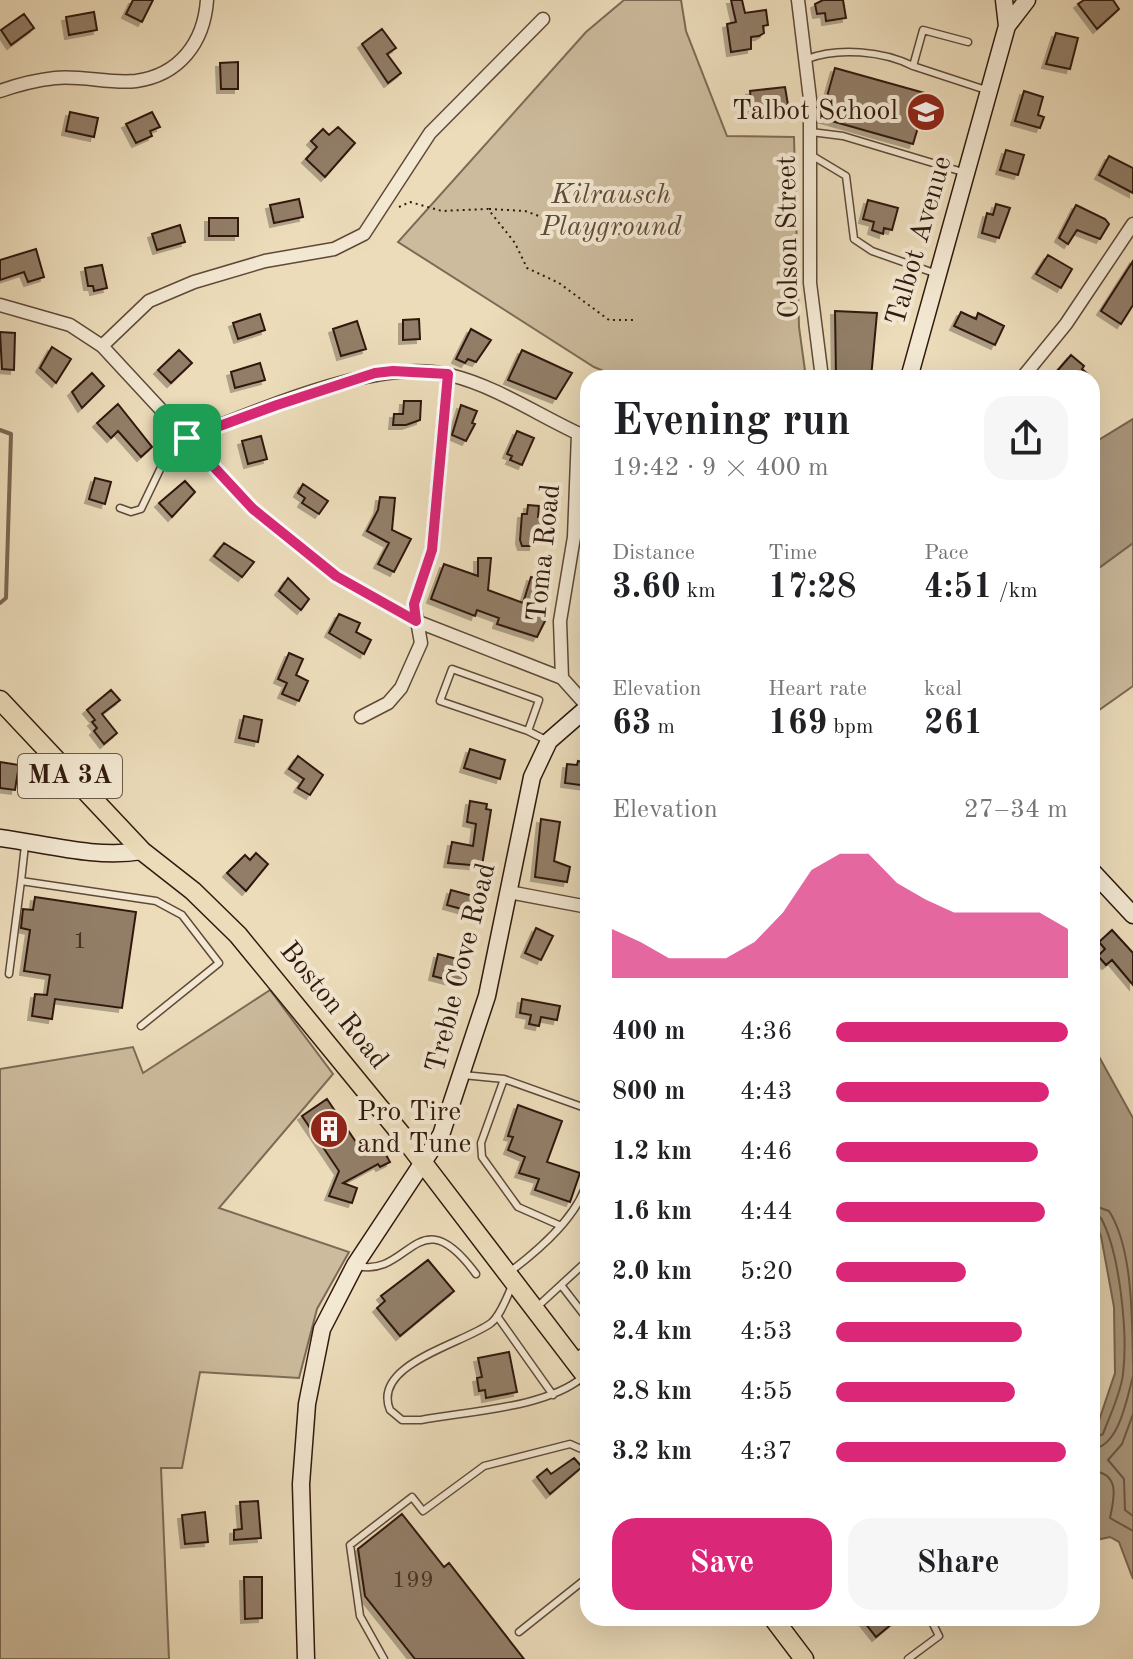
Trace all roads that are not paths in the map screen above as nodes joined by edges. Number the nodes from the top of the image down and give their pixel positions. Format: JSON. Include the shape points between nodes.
{"nodes":[{"id":1,"x":207,"y":0,"type":"edge"},
{"id":2,"x":798,"y":0,"type":"edge"},
{"id":3,"x":1004,"y":0,"type":"edge"},
{"id":4,"x":1027,"y":0,"type":"edge"},
{"id":5,"x":543,"y":19,"type":"dead end"},
{"id":6,"x":1007,"y":26,"type":"junction"},
{"id":7,"x":968,"y":42,"type":"dead end"},
{"id":8,"x":807,"y":59,"type":"junction"},
{"id":9,"x":913,"y":66,"type":"junction"},
{"id":10,"x":0,"y":91,"type":"edge"},
{"id":11,"x":989,"y":91,"type":"junction"},
{"id":12,"x":810,"y":132,"type":"junction"},
{"id":13,"x":811,"y":155,"type":"junction"},
{"id":14,"x":966,"y":173,"type":"junction"},
{"id":15,"x":1133,"y":224,"type":"edge"},
{"id":16,"x":938,"y":275,"type":"junction"},
{"id":17,"x":0,"y":305,"type":"edge"},
{"id":18,"x":102,"y":346,"type":"junction"},
{"id":19,"x":821,"y":370,"type":"edge"},
{"id":20,"x":911,"y":370,"type":"edge"},
{"id":21,"x":1029,"y":370,"type":"edge"},
{"id":22,"x":448,"y":374,"type":"junction"},
{"id":23,"x":183,"y":434,"type":"junction"},
{"id":24,"x":580,"y":434,"type":"edge"},
{"id":25,"x":580,"y":470,"type":"edge"},
{"id":26,"x":120,"y":508,"type":"dead end"},
{"id":27,"x":416,"y":621,"type":"junction"},
{"id":28,"x":562,"y":678,"type":"junction"},
{"id":29,"x":580,"y":698,"type":"edge"},
{"id":30,"x":0,"y":700,"type":"edge"},
{"id":31,"x":580,"y":714,"type":"edge"},
{"id":32,"x":361,"y":717,"type":"dead end"},
{"id":33,"x":528,"y":731,"type":"junction"},
{"id":34,"x":549,"y":741,"type":"junction"},
{"id":35,"x":0,"y":838,"type":"edge"},
{"id":36,"x":26,"y":841,"type":"junction"},
{"id":37,"x":142,"y":851,"type":"junction"},
{"id":38,"x":1100,"y":880,"type":"edge"},
{"id":39,"x":21,"y":881,"type":"junction"},
{"id":40,"x":509,"y":892,"type":"junction"},
{"id":41,"x":580,"y":905,"type":"edge"},
{"id":42,"x":1133,"y":915,"type":"edge"},
{"id":43,"x":9,"y":974,"type":"dead end"},
{"id":44,"x":141,"y":1026,"type":"dead end"},
{"id":45,"x":463,"y":1075,"type":"junction"},
{"id":46,"x":504,"y":1079,"type":"junction"},
{"id":47,"x":580,"y":1106,"type":"edge"},
{"id":48,"x":423,"y":1162,"type":"junction"},
{"id":49,"x":580,"y":1199,"type":"edge"},
{"id":50,"x":559,"y":1225,"type":"junction"},
{"id":51,"x":355,"y":1265,"type":"junction"},
{"id":52,"x":580,"y":1267,"type":"edge"},
{"id":53,"x":476,"y":1274,"type":"dead end"},
{"id":54,"x":511,"y":1277,"type":"junction"},
{"id":55,"x":561,"y":1285,"type":"junction"},
{"id":56,"x":534,"y":1309,"type":"junction"},
{"id":57,"x":580,"y":1310,"type":"edge"},
{"id":58,"x":497,"y":1316,"type":"junction"},
{"id":59,"x":580,"y":1354,"type":"edge"},
{"id":60,"x":572,"y":1359,"type":"junction"},
{"id":61,"x":580,"y":1369,"type":"edge"},
{"id":62,"x":580,"y":1382,"type":"edge"},
{"id":63,"x":553,"y":1395,"type":"junction"},
{"id":64,"x":580,"y":1448,"type":"edge"},
{"id":65,"x":580,"y":1583,"type":"edge"},
{"id":66,"x":779,"y":1626,"type":"edge"},
{"id":67,"x":934,"y":1626,"type":"edge"},
{"id":68,"x":519,"y":1632,"type":"dead end"},
{"id":69,"x":306,"y":1659,"type":"edge"},
{"id":70,"x":384,"y":1659,"type":"edge"},
{"id":71,"x":804,"y":1659,"type":"edge"},
{"id":72,"x":908,"y":1659,"type":"edge"}],
"edges":[{"from":1,"to":10,"type":"street","via":[[197,40],[183,61],[164,74],[134,81],[55,78]]},
{"from":2,"to":8,"type":"street","name":"Colson Street"},
{"from":3,"to":6,"type":"street","name":"Talbot Avenue"},
{"from":4,"to":6,"type":"street","name":"Talbot Avenue"},
{"from":5,"to":18,"type":"street","via":[[430,133],[364,234],[334,249],[265,261],[149,301]]},
{"from":6,"to":11,"type":"street","name":"Talbot Avenue"},
{"from":7,"to":9,"type":"lane","via":[[923,30]]},
{"from":8,"to":9,"type":"lane","via":[[867,53]]},
{"from":8,"to":12,"type":"street","name":"Colson Street"},
{"from":9,"to":11,"type":"lane"},
{"from":11,"to":14,"type":"street","name":"Talbot Avenue"},
{"from":12,"to":13,"type":"street","name":"Colson Street"},
{"from":12,"to":14,"type":"lane","via":[[843,136]]},
{"from":13,"to":16,"type":"lane","via":[[846,176],[854,239]]},
{"from":13,"to":19,"type":"street","name":"Colson Street","via":[[810,283]]},
{"from":14,"to":16,"type":"street","name":"Talbot Avenue"},
{"from":15,"to":21,"type":"street"},
{"from":16,"to":20,"type":"street","name":"Talbot Avenue"},
{"from":17,"to":18,"type":"street","via":[[70,325]]},
{"from":18,"to":23,"type":"street"},
{"from":22,"to":23,"type":"street","via":[[375,373]]},
{"from":22,"to":24,"type":"street"},
{"from":22,"to":27,"type":"street","via":[[432,550],[414,604]]},
{"from":23,"to":26,"type":"lane","via":[[141,509]]},
{"from":23,"to":27,"type":"street","via":[[253,509],[336,576]]},
{"from":25,"to":28,"type":"street","name":"Toma Road","via":[[560,621]]},
{"from":27,"to":28,"type":"street"},
{"from":27,"to":32,"type":"street","via":[[421,643],[401,688],[388,703]]},
{"from":28,"to":29,"type":"street"},
{"from":30,"to":37,"type":"main road","name":"Boston Road","number":"MA 3A"},
{"from":31,"to":34,"type":"street","name":"Treble Cove Road"},
{"from":33,"to":33,"type":"lane","via":[[539,700],[452,669],[440,701]]},
{"from":33,"to":34,"type":"lane"},
{"from":34,"to":40,"type":"street","name":"Treble Cove Road","via":[[532,777]]},
{"from":35,"to":36,"type":"street"},
{"from":36,"to":37,"type":"street","via":[[81,851]]},
{"from":36,"to":39,"type":"lane"},
{"from":37,"to":48,"type":"main road","name":"Boston Road","number":"MA 3A","via":[[238,935]]},
{"from":38,"to":42,"type":"street"},
{"from":39,"to":43,"type":"lane"},
{"from":39,"to":44,"type":"lane","via":[[156,901],[182,915],[219,963]]},
{"from":40,"to":41,"type":"street"},
{"from":40,"to":45,"type":"street","name":"Treble Cove Road","via":[[487,996]]},
{"from":45,"to":46,"type":"lane"},
{"from":45,"to":48,"type":"street","name":"Treble Cove Road","via":[[441,1135]]},
{"from":46,"to":47,"type":"lane"},
{"from":46,"to":50,"type":"lane","via":[[481,1143],[482,1157],[518,1207]]},
{"from":48,"to":51,"type":"street","name":"Treble Cove Road"},
{"from":48,"to":54,"type":"main road","name":"Boston Road","number":"MA 3A"},
{"from":49,"to":50,"type":"lane"},
{"from":50,"to":54,"type":"lane"},
{"from":51,"to":53,"type":"lane","via":[[377,1268],[414,1244],[445,1241]]},
{"from":51,"to":69,"type":"street","name":"Treble Cove Road","via":[[322,1329],[307,1404],[301,1484]]},
{"from":52,"to":55,"type":"lane"},
{"from":54,"to":56,"type":"main road","name":"Boston Road","number":"MA 3A"},
{"from":54,"to":58,"type":"lane"},
{"from":55,"to":56,"type":"lane"},
{"from":55,"to":57,"type":"lane"},
{"from":56,"to":60,"type":"main road","name":"Boston Road","number":"MA 3A"},
{"from":58,"to":63,"type":"lane"},
{"from":58,"to":63,"type":"lane","via":[[398,1371],[387,1388],[390,1410],[414,1421]]},
{"from":59,"to":60,"type":"lane"},
{"from":60,"to":61,"type":"main road","name":"Boston Road","number":"MA 3A"},
{"from":62,"to":63,"type":"lane"},
{"from":64,"to":70,"type":"lane","via":[[570,1444],[484,1466],[423,1511],[412,1497],[350,1545],[360,1616]]},
{"from":65,"to":68,"type":"lane"},
{"from":66,"to":71,"type":"main road"},
{"from":67,"to":72,"type":"lane","via":[[939,1636]]}]}
